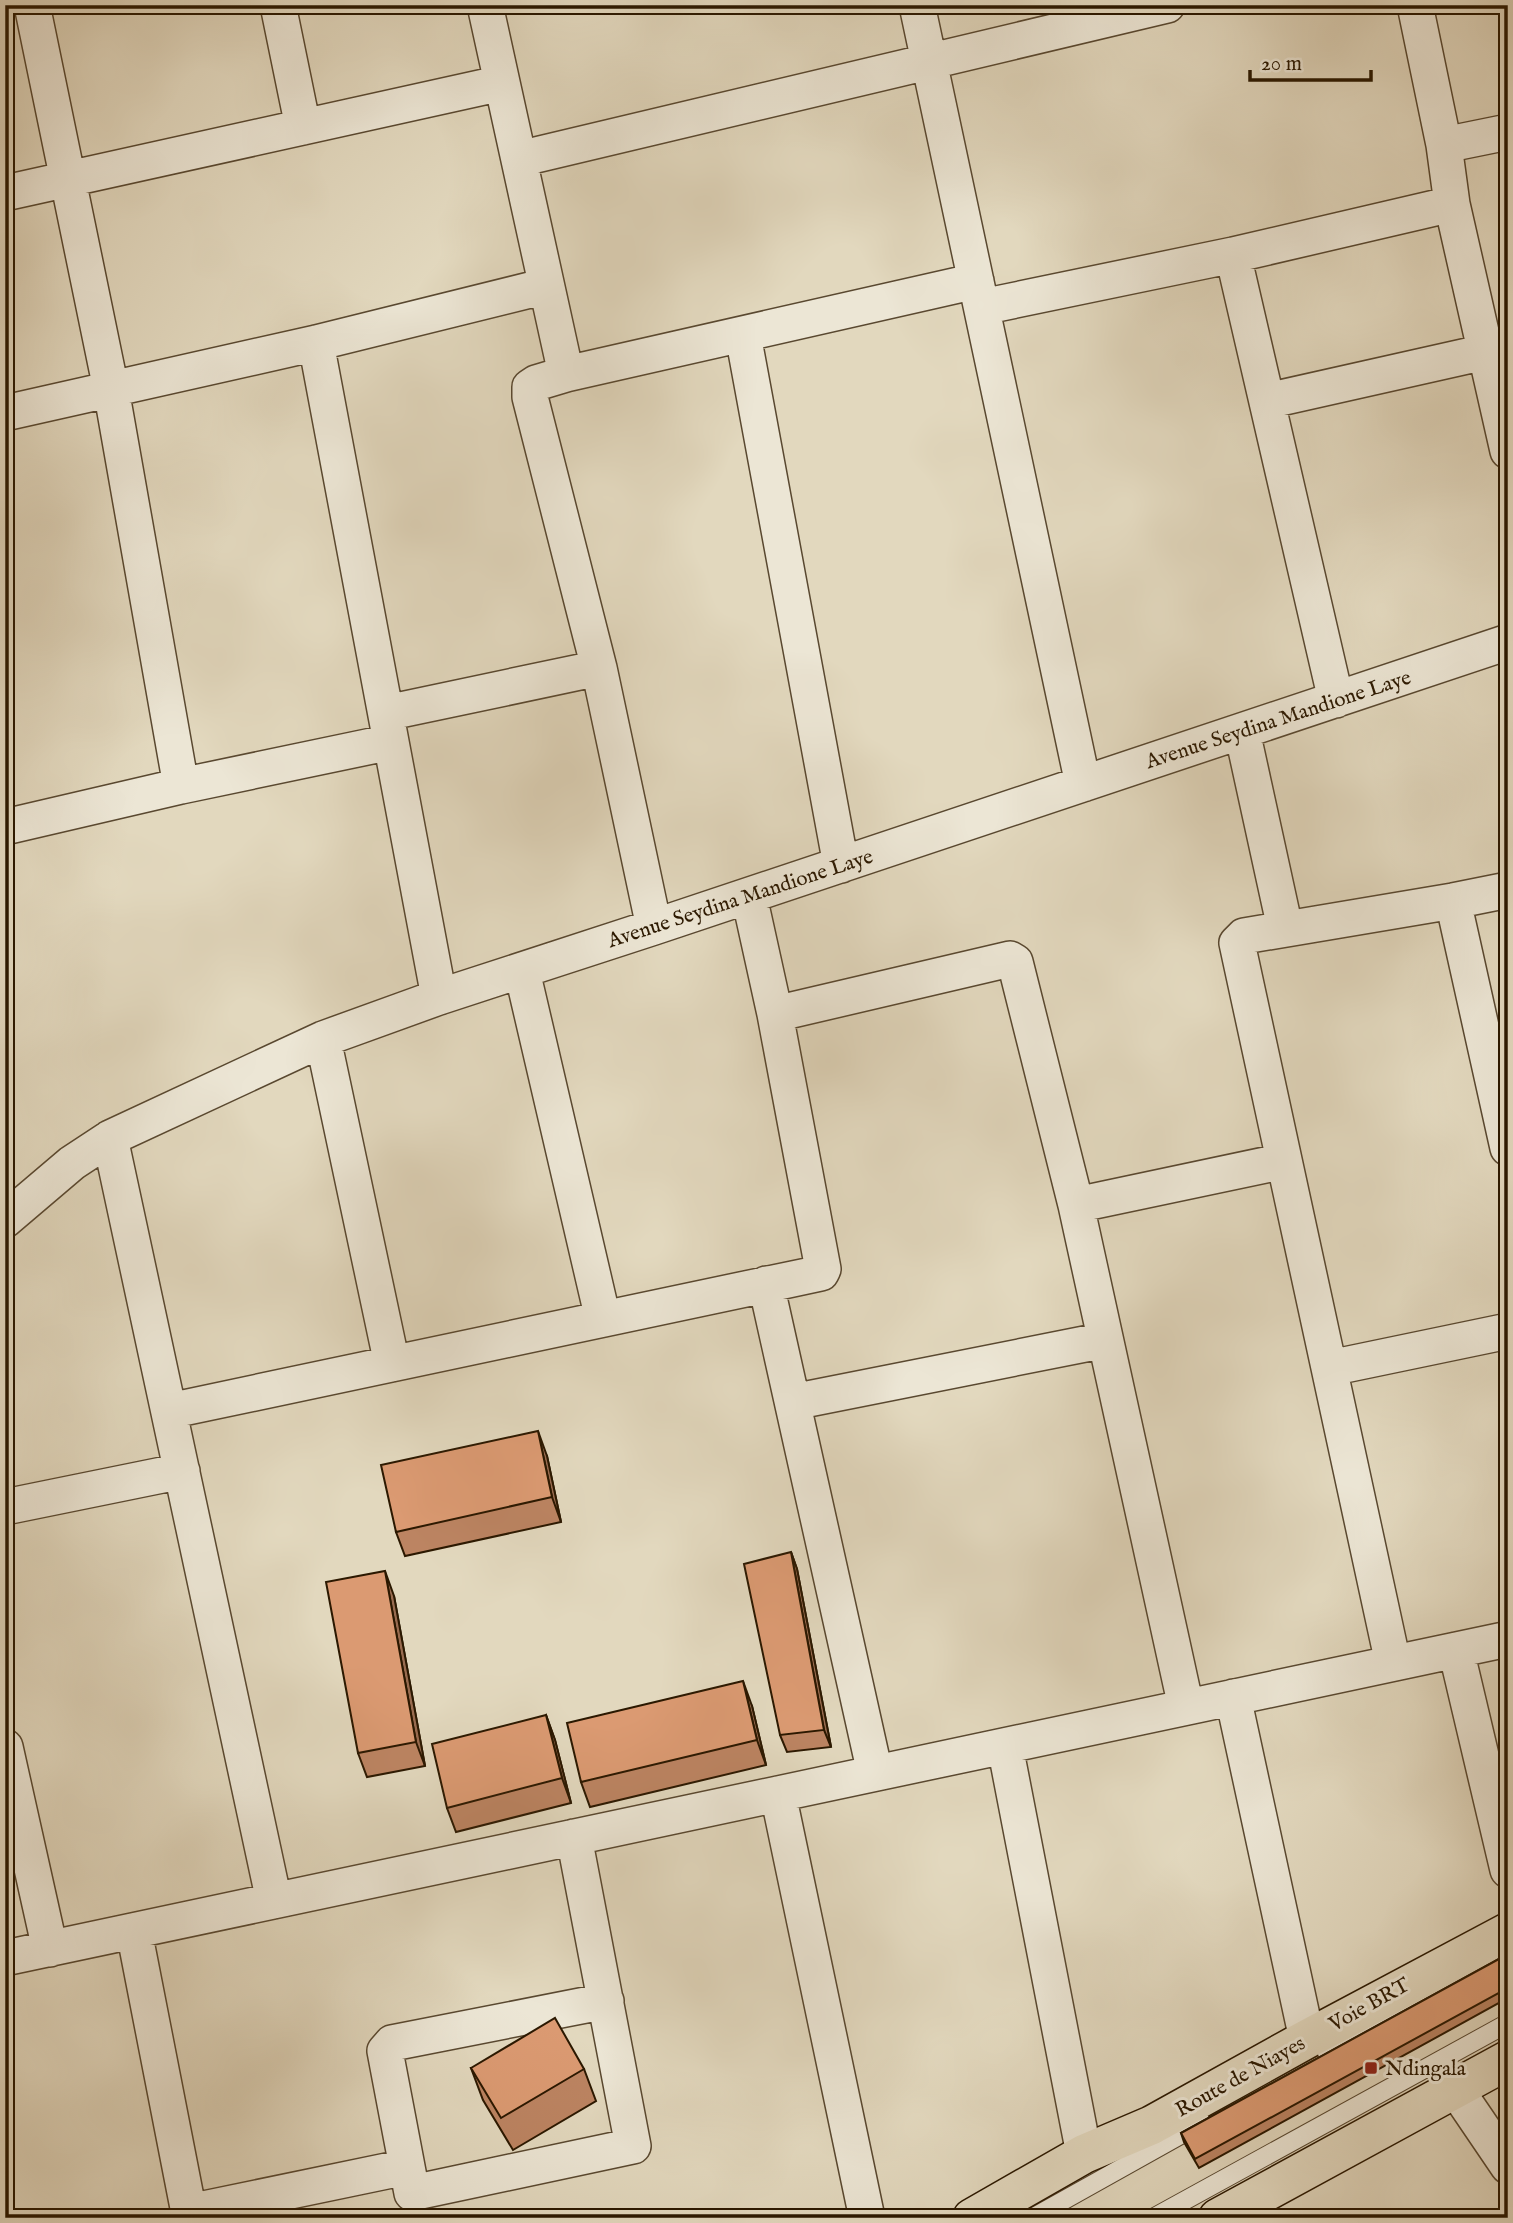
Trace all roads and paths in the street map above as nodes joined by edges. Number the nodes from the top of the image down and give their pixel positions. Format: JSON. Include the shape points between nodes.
{"nodes":[{"id":1,"x":32,"y":5,"type":"edge"},
{"id":2,"x":278,"y":5,"type":"edge"},
{"id":3,"x":485,"y":5,"type":"edge"},
{"id":4,"x":917,"y":5,"type":"edge"},
{"id":5,"x":1167,"y":5,"type":"edge"},
{"id":6,"x":1415,"y":5,"type":"edge"},
{"id":7,"x":929,"y":62,"type":"junction"},
{"id":8,"x":502,"y":83,"type":"junction"},
{"id":9,"x":303,"y":127,"type":"junction"},
{"id":10,"x":1508,"y":132,"type":"edge"},
{"id":11,"x":1444,"y":145,"type":"junction"},
{"id":12,"x":519,"y":159,"type":"junction"},
{"id":13,"x":67,"y":179,"type":"junction"},
{"id":14,"x":5,"y":193,"type":"edge"},
{"id":15,"x":1452,"y":204,"type":"junction"},
{"id":16,"x":1233,"y":255,"type":"junction"},
{"id":17,"x":546,"y":286,"type":"junction"},
{"id":18,"x":979,"y":295,"type":"junction"},
{"id":19,"x":743,"y":335,"type":"junction"},
{"id":20,"x":316,"y":343,"type":"junction"},
{"id":21,"x":1485,"y":352,"type":"junction"},
{"id":22,"x":566,"y":374,"type":"junction"},
{"id":23,"x":111,"y":389,"type":"junction"},
{"id":24,"x":1267,"y":401,"type":"junction"},
{"id":25,"x":5,"y":413,"type":"edge"},
{"id":26,"x":1508,"y":451,"type":"edge"},
{"id":27,"x":1508,"y":642,"type":"edge"},
{"id":28,"x":599,"y":668,"type":"junction"},
{"id":29,"x":1336,"y":700,"type":"junction"},
{"id":30,"x":388,"y":727,"type":"junction"},
{"id":31,"x":1242,"y":731,"type":"junction"},
{"id":32,"x":1083,"y":784,"type":"junction"},
{"id":33,"x":181,"y":786,"type":"junction"},
{"id":34,"x":5,"y":827,"type":"edge"},
{"id":35,"x":841,"y":865,"type":"junction"},
{"id":36,"x":1508,"y":890,"type":"edge"},
{"id":37,"x":749,"y":896,"type":"junction"},
{"id":38,"x":1453,"y":901,"type":"junction"},
{"id":39,"x":654,"y":928,"type":"junction"},
{"id":40,"x":1285,"y":928,"type":"junction"},
{"id":41,"x":522,"y":971,"type":"junction"},
{"id":42,"x":439,"y":997,"type":"junction"},
{"id":43,"x":775,"y":1014,"type":"junction"},
{"id":44,"x":324,"y":1039,"type":"junction"},
{"id":45,"x":110,"y":1138,"type":"junction"},
{"id":46,"x":1508,"y":1148,"type":"edge"},
{"id":47,"x":1284,"y":1161,"type":"junction"},
{"id":48,"x":1076,"y":1205,"type":"junction"},
{"id":49,"x":5,"y":1220,"type":"edge"},
{"id":50,"x":766,"y":1284,"type":"junction"},
{"id":51,"x":603,"y":1319,"type":"junction"},
{"id":52,"x":1508,"y":1331,"type":"edge"},
{"id":53,"x":1105,"y":1340,"type":"junction"},
{"id":54,"x":393,"y":1364,"type":"junction"},
{"id":55,"x":1330,"y":1368,"type":"junction"},
{"id":56,"x":793,"y":1402,"type":"junction"},
{"id":57,"x":169,"y":1411,"type":"junction"},
{"id":58,"x":182,"y":1471,"type":"junction"},
{"id":59,"x":5,"y":1507,"type":"edge"},
{"id":60,"x":1508,"y":1639,"type":"edge"},
{"id":61,"x":1456,"y":1650,"type":"junction"},
{"id":62,"x":1393,"y":1663,"type":"junction"},
{"id":63,"x":1233,"y":1697,"type":"junction"},
{"id":64,"x":1186,"y":1707,"type":"junction"},
{"id":65,"x":1004,"y":1746,"type":"junction"},
{"id":66,"x":5,"y":1747,"type":"edge"},
{"id":67,"x":875,"y":1773,"type":"junction"},
{"id":68,"x":778,"y":1794,"type":"junction"},
{"id":69,"x":574,"y":1837,"type":"junction"},
{"id":70,"x":1508,"y":1870,"type":"edge"},
{"id":71,"x":274,"y":1901,"type":"junction"},
{"id":72,"x":134,"y":1931,"type":"junction"},
{"id":73,"x":1502,"y":1946,"type":"edge"},
{"id":74,"x":50,"y":1949,"type":"junction"},
{"id":75,"x":5,"y":1958,"type":"edge"},
{"id":76,"x":606,"y":2001,"type":"junction"},
{"id":77,"x":1508,"y":2023,"type":"edge"},
{"id":78,"x":1311,"y":2050,"type":"junction"},
{"id":79,"x":1508,"y":2060,"type":"edge"},
{"id":80,"x":1455,"y":2088,"type":"junction"},
{"id":81,"x":1218,"y":2114,"type":"edge"},
{"id":82,"x":1084,"y":2154,"type":"junction"},
{"id":83,"x":1508,"y":2166,"type":"edge"},
{"id":84,"x":412,"y":2193,"type":"edge"},
{"id":85,"x":190,"y":2215,"type":"edge"},
{"id":86,"x":867,"y":2218,"type":"edge"},
{"id":87,"x":972,"y":2218,"type":"edge"},
{"id":88,"x":1032,"y":2218,"type":"edge"},
{"id":89,"x":1153,"y":2218,"type":"edge"},
{"id":90,"x":1218,"y":2218,"type":"edge"}],
"edges":[{"from":1,"to":13,"type":"street"},
{"from":2,"to":9,"type":"street"},
{"from":3,"to":8,"type":"street"},
{"from":4,"to":7,"type":"street"},
{"from":5,"to":7,"type":"street"},
{"from":6,"to":11,"type":"street"},
{"from":7,"to":12,"type":"street"},
{"from":7,"to":18,"type":"street"},
{"from":8,"to":9,"type":"street"},
{"from":8,"to":12,"type":"street"},
{"from":9,"to":13,"type":"street"},
{"from":10,"to":11,"type":"street"},
{"from":11,"to":15,"type":"street"},
{"from":12,"to":17,"type":"street"},
{"from":13,"to":14,"type":"street"},
{"from":13,"to":23,"type":"street"},
{"from":15,"to":16,"type":"street"},
{"from":15,"to":21,"type":"street"},
{"from":16,"to":18,"type":"street"},
{"from":16,"to":24,"type":"street"},
{"from":17,"to":20,"type":"street"},
{"from":17,"to":22,"type":"street"},
{"from":18,"to":19,"type":"street"},
{"from":18,"to":32,"type":"street"},
{"from":19,"to":22,"type":"street"},
{"from":19,"to":35,"type":"street"},
{"from":20,"to":23,"type":"street"},
{"from":20,"to":30,"type":"street"},
{"from":21,"to":24,"type":"street"},
{"from":21,"to":26,"type":"street"},
{"from":22,"to":28,"type":"street","via":[[536,383],[530,387],[530,397]]},
{"from":23,"to":25,"type":"street"},
{"from":23,"to":33,"type":"street"},
{"from":24,"to":29,"type":"street"},
{"from":27,"to":29,"type":"street","name":"Avenue Seydina Mandione Laye"},
{"from":28,"to":30,"type":"street"},
{"from":28,"to":39,"type":"street"},
{"from":29,"to":31,"type":"street","name":"Avenue Seydina Mandione Laye"},
{"from":30,"to":33,"type":"street"},
{"from":30,"to":42,"type":"street"},
{"from":31,"to":32,"type":"street","name":"Avenue Seydina Mandione Laye"},
{"from":31,"to":40,"type":"street"},
{"from":32,"to":35,"type":"street","name":"Avenue Seydina Mandione Laye"},
{"from":33,"to":34,"type":"street"},
{"from":35,"to":37,"type":"street","name":"Avenue Seydina Mandione Laye"},
{"from":36,"to":38,"type":"street"},
{"from":37,"to":39,"type":"street","name":"Avenue Seydina Mandione Laye"},
{"from":37,"to":43,"type":"street"},
{"from":38,"to":40,"type":"street"},
{"from":38,"to":46,"type":"street"},
{"from":39,"to":41,"type":"street","name":"Avenue Seydina Mandione Laye"},
{"from":40,"to":47,"type":"street","via":[[1244,936],[1237,943]]},
{"from":41,"to":42,"type":"street","name":"Avenue Seydina Mandione Laye"},
{"from":41,"to":51,"type":"street"},
{"from":42,"to":44,"type":"street","name":"Avenue Seydina Mandione Laye"},
{"from":43,"to":48,"type":"street","via":[[1010,959],[1016,962]]},
{"from":43,"to":50,"type":"street","via":[[823,1269]]},
{"from":44,"to":45,"type":"street","name":"Avenue Seydina Mandione Laye"},
{"from":44,"to":54,"type":"street"},
{"from":45,"to":49,"type":"street","name":"Avenue Seydina Mandione Laye","via":[[72,1163]]},
{"from":45,"to":57,"type":"street"},
{"from":47,"to":48,"type":"street"},
{"from":47,"to":55,"type":"street"},
{"from":48,"to":53,"type":"street"},
{"from":50,"to":51,"type":"street"},
{"from":50,"to":56,"type":"street"},
{"from":51,"to":54,"type":"street"},
{"from":52,"to":55,"type":"street"},
{"from":53,"to":56,"type":"street"},
{"from":53,"to":64,"type":"street"},
{"from":54,"to":57,"type":"street"},
{"from":55,"to":62,"type":"street"},
{"from":56,"to":67,"type":"street"},
{"from":57,"to":58,"type":"street"},
{"from":58,"to":59,"type":"street"},
{"from":58,"to":71,"type":"street"},
{"from":60,"to":61,"type":"street"},
{"from":61,"to":62,"type":"street"},
{"from":61,"to":70,"type":"street"},
{"from":62,"to":63,"type":"street"},
{"from":63,"to":64,"type":"street"},
{"from":63,"to":78,"type":"street"},
{"from":64,"to":65,"type":"street"},
{"from":65,"to":67,"type":"street"},
{"from":65,"to":82,"type":"street"},
{"from":66,"to":74,"type":"street"},
{"from":67,"to":68,"type":"street"},
{"from":68,"to":69,"type":"street"},
{"from":68,"to":86,"type":"street"},
{"from":69,"to":71,"type":"street"},
{"from":69,"to":76,"type":"street"},
{"from":71,"to":72,"type":"street"},
{"from":72,"to":74,"type":"street"},
{"from":72,"to":85,"type":"street"},
{"from":73,"to":78,"type":"main road","name":"Route de Niayes"},
{"from":74,"to":75,"type":"street"},
{"from":76,"to":84,"type":"street","via":[[388,2046],[385,2050]]},
{"from":76,"to":84,"type":"street","via":[[634,2146]]},
{"from":77,"to":89,"type":"lane"},
{"from":78,"to":82,"type":"main road","name":"Route de Niayes"},
{"from":79,"to":80,"type":"main road"},
{"from":80,"to":83,"type":"street"},
{"from":80,"to":90,"type":"main road"},
{"from":81,"to":88,"type":"lane"},
{"from":82,"to":87,"type":"main road","name":"Route de Niayes"},
{"from":84,"to":85,"type":"street"}]}
